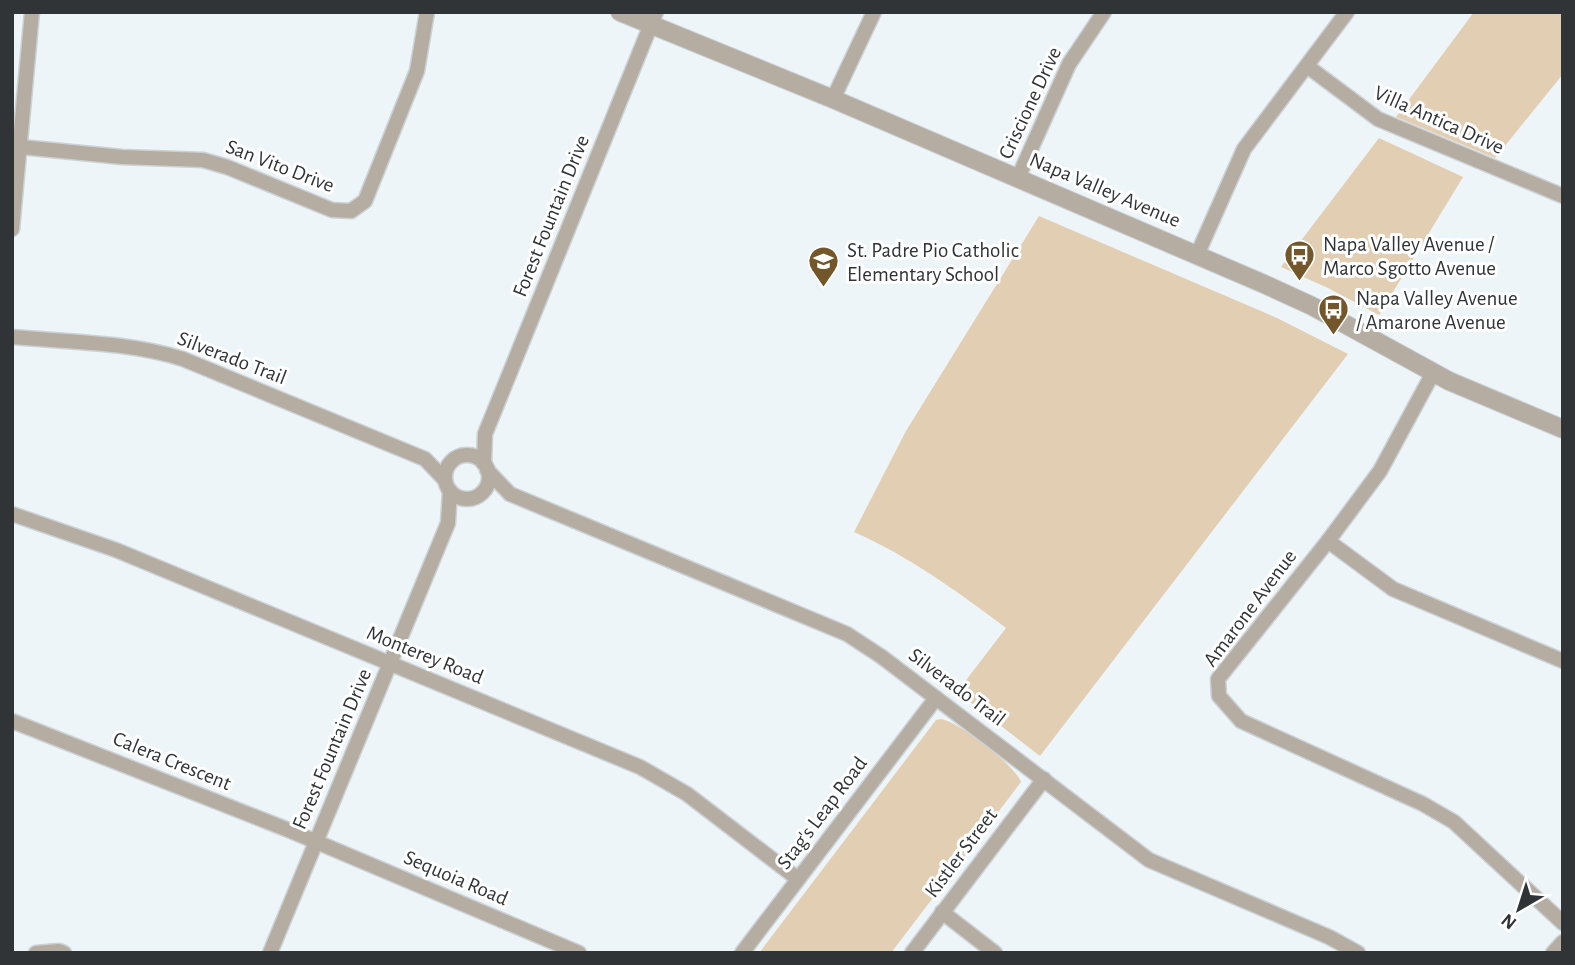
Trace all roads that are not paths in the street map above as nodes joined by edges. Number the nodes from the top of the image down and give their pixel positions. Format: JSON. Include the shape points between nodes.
{"nodes":[{"id":1,"x":32,"y":12,"type":"edge"},
{"id":2,"x":426,"y":12,"type":"edge"},
{"id":3,"x":620,"y":12,"type":"edge"},
{"id":4,"x":874,"y":12,"type":"edge"},
{"id":5,"x":1104,"y":12,"type":"edge"},
{"id":6,"x":1347,"y":12,"type":"edge"},
{"id":7,"x":654,"y":19,"type":"edge"},
{"id":8,"x":1307,"y":66,"type":"junction"},
{"id":9,"x":833,"y":99,"type":"junction"},
{"id":10,"x":21,"y":147,"type":"junction"},
{"id":11,"x":1018,"y":178,"type":"junction"},
{"id":12,"x":1563,"y":196,"type":"edge"},
{"id":13,"x":12,"y":229,"type":"edge"},
{"id":14,"x":1197,"y":255,"type":"junction"},
{"id":15,"x":12,"y":337,"type":"edge"},
{"id":16,"x":1433,"y":373,"type":"junction"},
{"id":17,"x":1563,"y":429,"type":"edge"},
{"id":18,"x":485,"y":435,"type":"junction"},
{"id":19,"x":459,"y":457,"type":"junction"},
{"id":20,"x":425,"y":459,"type":"junction"},
{"id":21,"x":486,"y":467,"type":"junction"},
{"id":22,"x":448,"y":485,"type":"junction"},
{"id":23,"x":510,"y":494,"type":"junction"},
{"id":24,"x":475,"y":497,"type":"junction"},
{"id":25,"x":12,"y":514,"type":"edge"},
{"id":26,"x":448,"y":523,"type":"junction"},
{"id":27,"x":1328,"y":541,"type":"junction"},
{"id":28,"x":1563,"y":661,"type":"edge"},
{"id":29,"x":390,"y":663,"type":"junction"},
{"id":30,"x":936,"y":698,"type":"junction"},
{"id":31,"x":12,"y":720,"type":"edge"},
{"id":32,"x":1044,"y":779,"type":"junction"},
{"id":33,"x":316,"y":842,"type":"junction"},
{"id":34,"x":798,"y":879,"type":"junction"},
{"id":35,"x":942,"y":912,"type":"junction"},
{"id":36,"x":1563,"y":923,"type":"edge"},
{"id":37,"x":1563,"y":942,"type":"edge"},
{"id":38,"x":36,"y":953,"type":"edge"},
{"id":39,"x":64,"y":953,"type":"edge"},
{"id":40,"x":270,"y":953,"type":"edge"},
{"id":41,"x":579,"y":953,"type":"edge"},
{"id":42,"x":742,"y":953,"type":"edge"},
{"id":43,"x":912,"y":953,"type":"edge"},
{"id":44,"x":995,"y":953,"type":"edge"},
{"id":45,"x":1358,"y":953,"type":"edge"},
{"id":46,"x":1553,"y":953,"type":"edge"}],
"edges":[{"from":1,"to":10,"type":"street"},
{"from":2,"to":10,"type":"street","name":"San Vito Drive","via":[[417,71],[365,201],[351,211],[332,210],[203,160]]},
{"from":3,"to":7,"type":"street","name":"Napa Valley Avenue"},
{"from":4,"to":9,"type":"street"},
{"from":5,"to":11,"type":"street","name":"Criscione Drive","via":[[1069,64]]},
{"from":6,"to":8,"type":"street"},
{"from":7,"to":9,"type":"street","name":"Napa Valley Avenue"},
{"from":7,"to":18,"type":"street","name":"Forest Fountain Drive"},
{"from":8,"to":12,"type":"street","name":"Villa Antica Drive","via":[[1378,119]]},
{"from":8,"to":14,"type":"street","via":[[1244,149]]},
{"from":9,"to":11,"type":"street","name":"Napa Valley Avenue"},
{"from":10,"to":13,"type":"street"},
{"from":11,"to":14,"type":"street","name":"Napa Valley Avenue"},
{"from":14,"to":16,"type":"street","name":"Napa Valley Avenue","via":[[1312,306]]},
{"from":15,"to":20,"type":"street","name":"Silverado Trail","via":[[164,353]]},
{"from":16,"to":17,"type":"street","name":"Napa Valley Avenue"},
{"from":16,"to":27,"type":"street","name":"Amarone Avenue","via":[[1380,471]]},
{"from":18,"to":19,"type":"street","name":"Forest Fountain Drive"},
{"from":18,"to":21,"type":"street","name":"Forest Fountain Drive"},
{"from":19,"to":20,"type":"street","name":"Silverado Trail"},
{"from":19,"to":21,"type":"street","via":[[474,457]]},
{"from":19,"to":22,"type":"street","via":[[447,467]]},
{"from":20,"to":22,"type":"street","name":"Silverado Trail"},
{"from":21,"to":23,"type":"street","name":"Silverado Trail"},
{"from":21,"to":24,"type":"street","via":[[487,484]]},
{"from":22,"to":24,"type":"street","via":[[459,497]]},
{"from":22,"to":26,"type":"street","name":"Forest Fountain Drive"},
{"from":23,"to":24,"type":"street","name":"Silverado Trail"},
{"from":23,"to":30,"type":"street","name":"Silverado Trail","via":[[847,634]]},
{"from":24,"to":26,"type":"street","name":"Forest Fountain Drive"},
{"from":25,"to":29,"type":"street","name":"Monterey Road","via":[[116,550]]},
{"from":26,"to":29,"type":"street","name":"Forest Fountain Drive"},
{"from":27,"to":28,"type":"street","via":[[1393,589]]},
{"from":27,"to":36,"type":"street","name":"Amarone Avenue","via":[[1219,679],[1219,696],[1241,721],[1454,822]]},
{"from":29,"to":33,"type":"street","name":"Forest Fountain Drive"},
{"from":29,"to":34,"type":"street","name":"Monterey Road","via":[[659,776]]},
{"from":30,"to":32,"type":"street","name":"Silverado Trail"},
{"from":30,"to":34,"type":"street","name":"Stag's Leap Road"},
{"from":31,"to":33,"type":"street","name":"Calera Crescent"},
{"from":32,"to":35,"type":"street","name":"Kistler Street"},
{"from":32,"to":45,"type":"street","name":"Silverado Trail","via":[[1160,866]]},
{"from":33,"to":40,"type":"street","name":"Forest Fountain Drive"},
{"from":33,"to":41,"type":"street","name":"Sequoia Road"},
{"from":34,"to":42,"type":"street","name":"Stag's Leap Road"},
{"from":35,"to":43,"type":"street","name":"Kistler Street"},
{"from":35,"to":44,"type":"street"},
{"from":37,"to":46,"type":"street"},
{"from":38,"to":39,"type":"street"}]}
